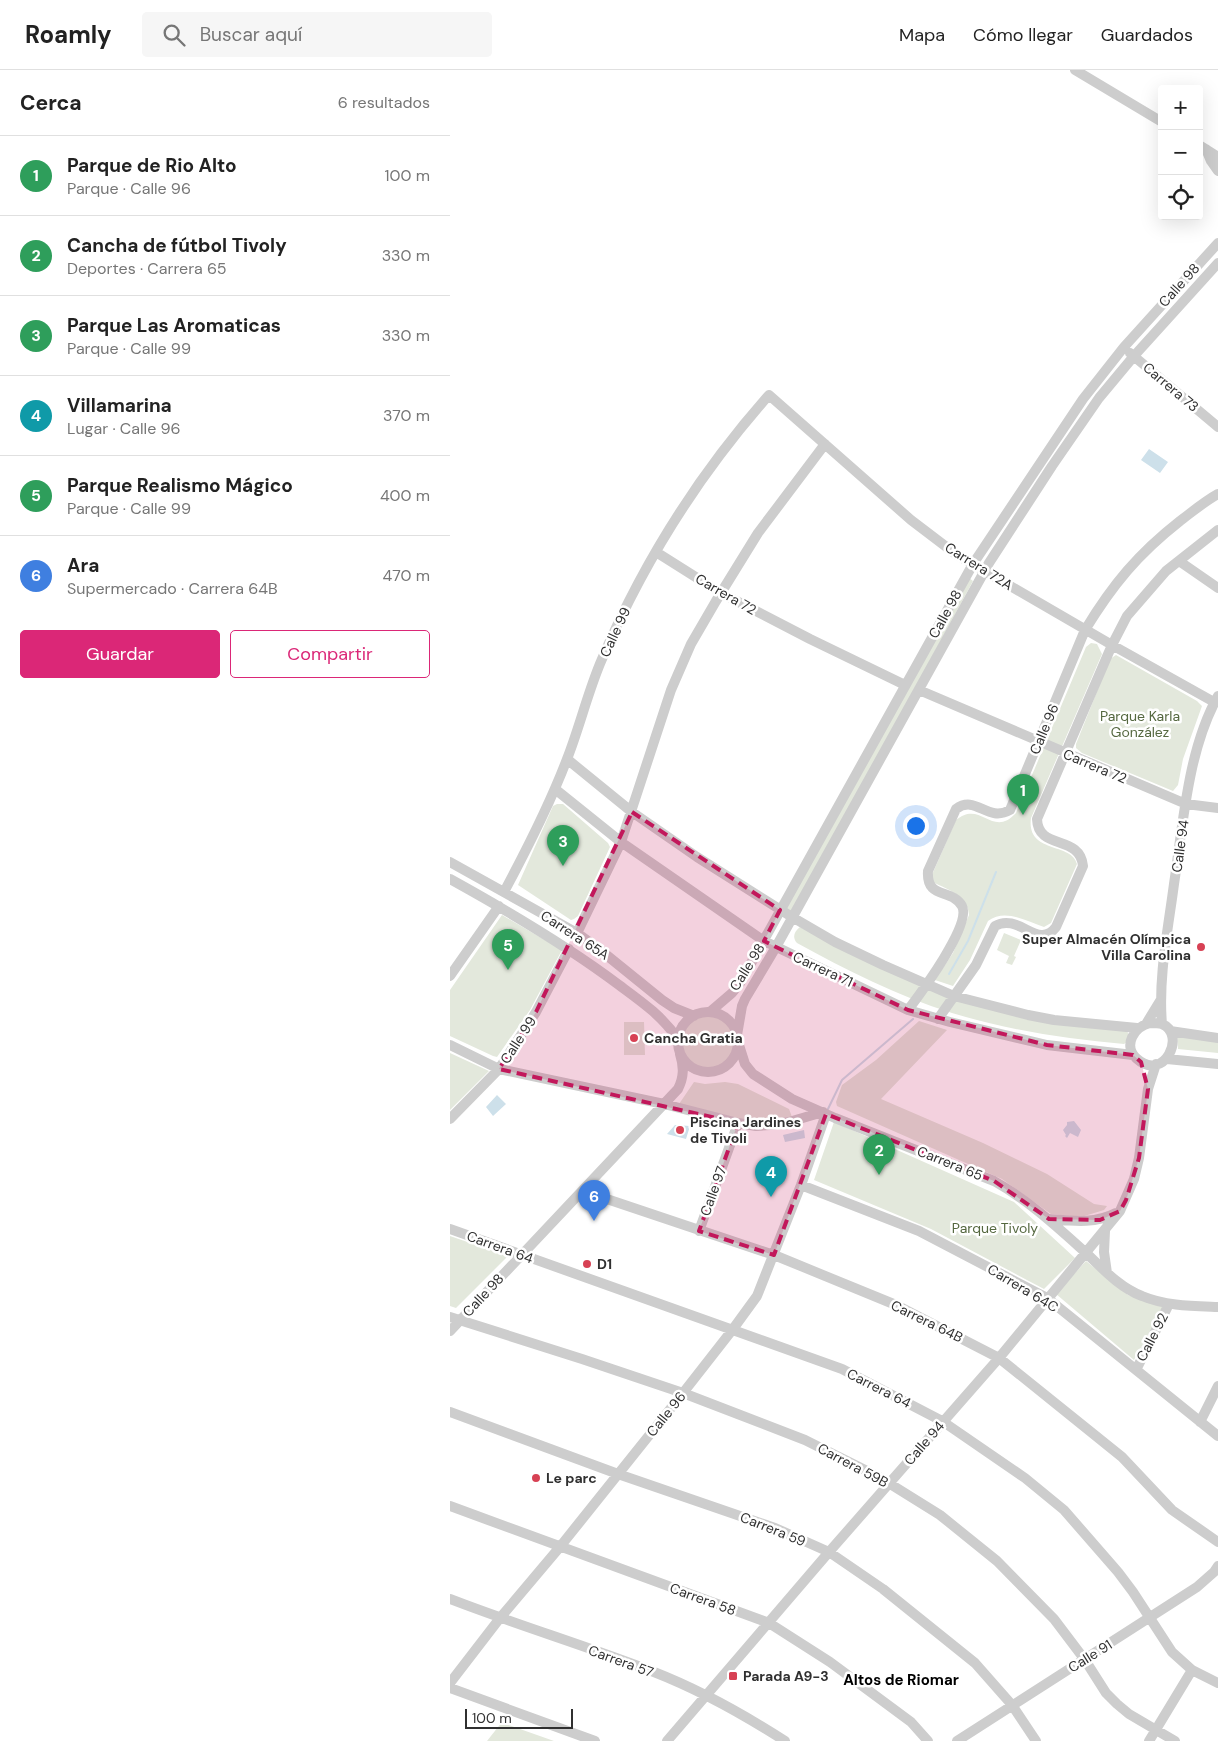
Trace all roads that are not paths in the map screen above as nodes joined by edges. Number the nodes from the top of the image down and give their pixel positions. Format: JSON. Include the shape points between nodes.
{"nodes":[{"id":1,"x":1075,"y":70,"type":"edge"},
{"id":2,"x":1158,"y":120,"type":"edge"},
{"id":3,"x":1203,"y":147,"type":"edge"},
{"id":4,"x":1218,"y":157,"type":"edge"},
{"id":5,"x":1218,"y":171,"type":"edge"},
{"id":6,"x":1218,"y":242,"type":"edge"},
{"id":7,"x":1218,"y":263,"type":"edge"},
{"id":8,"x":1124,"y":348,"type":"junction"},
{"id":9,"x":1134,"y":356,"type":"junction"},
{"id":10,"x":769,"y":395,"type":"joint"},
{"id":11,"x":1218,"y":427,"type":"edge"},
{"id":12,"x":825,"y":444,"type":"junction"},
{"id":13,"x":1218,"y":494,"type":"edge"},
{"id":14,"x":1218,"y":530,"type":"edge"},
{"id":15,"x":656,"y":552,"type":"junction"},
{"id":16,"x":1179,"y":561,"type":"junction"},
{"id":17,"x":973,"y":564,"type":"junction"},
{"id":18,"x":985,"y":571,"type":"junction"},
{"id":19,"x":1218,"y":588,"type":"edge"},
{"id":20,"x":721,"y":593,"type":"junction"},
{"id":21,"x":1085,"y":630,"type":"junction"},
{"id":22,"x":1112,"y":645,"type":"junction"},
{"id":23,"x":905,"y":685,"type":"junction"},
{"id":24,"x":919,"y":690,"type":"junction"},
{"id":25,"x":1216,"y":699,"type":"edge"},
{"id":26,"x":1038,"y":741,"type":"junction"},
{"id":27,"x":1066,"y":753,"type":"junction"},
{"id":28,"x":567,"y":759,"type":"junction"},
{"id":29,"x":555,"y":789,"type":"junction"},
{"id":30,"x":1186,"y":804,"type":"junction"},
{"id":31,"x":1218,"y":808,"type":"edge"},
{"id":32,"x":632,"y":812,"type":"junction"},
{"id":33,"x":621,"y":842,"type":"junction"},
{"id":34,"x":450,"y":862,"type":"edge"},
{"id":35,"x":450,"y":879,"type":"edge"},
{"id":36,"x":504,"y":892,"type":"junction"},
{"id":37,"x":499,"y":906,"type":"junction"},
{"id":38,"x":780,"y":910,"type":"junction"},
{"id":39,"x":792,"y":917,"type":"junction"},
{"id":40,"x":577,"y":933,"type":"junction"},
{"id":41,"x":764,"y":941,"type":"junction"},
{"id":42,"x":776,"y":947,"type":"junction"},
{"id":43,"x":569,"y":949,"type":"junction"},
{"id":44,"x":450,"y":976,"type":"edge"},
{"id":45,"x":927,"y":984,"type":"junction"},
{"id":46,"x":954,"y":996,"type":"junction"},
{"id":47,"x":1160,"y":1001,"type":"junction"},
{"id":48,"x":908,"y":1010,"type":"junction"},
{"id":49,"x":710,"y":1011,"type":"junction"},
{"id":50,"x":694,"y":1016,"type":"junction"},
{"id":51,"x":938,"y":1019,"type":"junction"},
{"id":52,"x":1142,"y":1026,"type":"junction"},
{"id":53,"x":1166,"y":1027,"type":"junction"},
{"id":54,"x":738,"y":1038,"type":"junction"},
{"id":55,"x":1218,"y":1038,"type":"edge"},
{"id":56,"x":678,"y":1039,"type":"junction"},
{"id":57,"x":450,"y":1046,"type":"edge"},
{"id":58,"x":680,"y":1054,"type":"junction"},
{"id":59,"x":1137,"y":1058,"type":"junction"},
{"id":60,"x":1167,"y":1059,"type":"junction"},
{"id":61,"x":1156,"y":1064,"type":"junction"},
{"id":62,"x":1218,"y":1064,"type":"edge"},
{"id":63,"x":500,"y":1069,"type":"junction"},
{"id":64,"x":1148,"y":1089,"type":"junction"},
{"id":65,"x":664,"y":1104,"type":"junction"},
{"id":66,"x":824,"y":1113,"type":"junction"},
{"id":67,"x":450,"y":1119,"type":"edge"},
{"id":68,"x":738,"y":1123,"type":"junction"},
{"id":69,"x":801,"y":1185,"type":"junction"},
{"id":70,"x":582,"y":1191,"type":"junction"},
{"id":71,"x":1120,"y":1211,"type":"junction"},
{"id":72,"x":1049,"y":1220,"type":"junction"},
{"id":73,"x":1077,"y":1221,"type":"junction"},
{"id":74,"x":450,"y":1229,"type":"edge"},
{"id":75,"x":1105,"y":1230,"type":"junction"},
{"id":76,"x":698,"y":1231,"type":"junction"},
{"id":77,"x":1070,"y":1238,"type":"junction"},
{"id":78,"x":1086,"y":1253,"type":"junction"},
{"id":79,"x":521,"y":1255,"type":"junction"},
{"id":80,"x":774,"y":1255,"type":"junction"},
{"id":81,"x":1107,"y":1272,"type":"junction"},
{"id":82,"x":1047,"y":1298,"type":"junction"},
{"id":83,"x":1169,"y":1304,"type":"junction"},
{"id":84,"x":1218,"y":1307,"type":"edge"},
{"id":85,"x":455,"y":1319,"type":"edge"},
{"id":86,"x":733,"y":1329,"type":"junction"},
{"id":87,"x":450,"y":1331,"type":"edge"},
{"id":88,"x":999,"y":1358,"type":"junction"},
{"id":89,"x":1136,"y":1370,"type":"junction"},
{"id":90,"x":1218,"y":1386,"type":"edge"},
{"id":91,"x":683,"y":1393,"type":"junction"},
{"id":92,"x":450,"y":1412,"type":"edge"},
{"id":93,"x":942,"y":1421,"type":"junction"},
{"id":94,"x":1200,"y":1422,"type":"junction"},
{"id":95,"x":1218,"y":1436,"type":"edge"},
{"id":96,"x":618,"y":1474,"type":"junction"},
{"id":97,"x":889,"y":1483,"type":"junction"},
{"id":98,"x":450,"y":1506,"type":"edge"},
{"id":99,"x":1218,"y":1542,"type":"edge"},
{"id":100,"x":559,"y":1548,"type":"junction"},
{"id":101,"x":829,"y":1552,"type":"junction"},
{"id":102,"x":1218,"y":1566,"type":"edge"},
{"id":103,"x":450,"y":1599,"type":"edge"},
{"id":104,"x":500,"y":1618,"type":"junction"},
{"id":105,"x":1150,"y":1619,"type":"junction"},
{"id":106,"x":769,"y":1622,"type":"junction"},
{"id":107,"x":1084,"y":1660,"type":"junction"},
{"id":108,"x":1192,"y":1670,"type":"junction"},
{"id":109,"x":450,"y":1683,"type":"edge"},
{"id":110,"x":1218,"y":1683,"type":"edge"},
{"id":111,"x":450,"y":1688,"type":"edge"},
{"id":112,"x":707,"y":1696,"type":"junction"},
{"id":113,"x":1012,"y":1705,"type":"junction"},
{"id":114,"x":1156,"y":1729,"type":"junction"},
{"id":115,"x":595,"y":1741,"type":"edge"},
{"id":116,"x":667,"y":1741,"type":"edge"},
{"id":117,"x":785,"y":1741,"type":"edge"},
{"id":118,"x":928,"y":1741,"type":"edge"},
{"id":119,"x":957,"y":1741,"type":"edge"},
{"id":120,"x":1036,"y":1741,"type":"edge"},
{"id":121,"x":1149,"y":1741,"type":"edge"},
{"id":122,"x":1175,"y":1741,"type":"edge"}],
"edges":[{"from":1,"to":2,"type":"street"},
{"from":3,"to":4,"type":"street"},
{"from":3,"to":5,"type":"street"},
{"from":6,"to":8,"type":"street","name":"Calle 98"},
{"from":7,"to":9,"type":"street","name":"Calle 98"},
{"from":8,"to":9,"type":"street","name":"Carrera 73"},
{"from":8,"to":17,"type":"street","name":"Calle 98","via":[[1082,399]]},
{"from":9,"to":11,"type":"street","name":"Carrera 73"},
{"from":9,"to":18,"type":"street","name":"Calle 98","via":[[1099,398]]},
{"from":10,"to":12,"type":"street","name":"Carrera 72A"},
{"from":10,"to":15,"type":"street","name":"Calle 99","via":[[717,458]]},
{"from":12,"to":17,"type":"street","name":"Carrera 72A","via":[[911,520]]},
{"from":12,"to":20,"type":"street","via":[[758,533]]},
{"from":13,"to":21,"type":"street","name":"Calle 96","via":[[1141,554],[1101,603]]},
{"from":14,"to":16,"type":"street"},
{"from":15,"to":20,"type":"street","name":"Carrera 72"},
{"from":15,"to":28,"type":"street","name":"Calle 99","via":[[601,661]]},
{"from":16,"to":19,"type":"street"},
{"from":16,"to":22,"type":"street","via":[[1166,571],[1127,616]]},
{"from":17,"to":18,"type":"street","name":"Carrera 72A"},
{"from":17,"to":23,"type":"street","name":"Calle 98"},
{"from":18,"to":21,"type":"street","name":"Carrera 72A"},
{"from":18,"to":24,"type":"street","name":"Calle 98"},
{"from":20,"to":23,"type":"street","name":"Carrera 72"},
{"from":20,"to":32,"type":"street","via":[[691,644],[671,690]]},
{"from":21,"to":22,"type":"street","name":"Carrera 72A"},
{"from":21,"to":26,"type":"street","name":"Calle 96"},
{"from":22,"to":25,"type":"street","name":"Carrera 72A"},
{"from":22,"to":27,"type":"street"},
{"from":23,"to":38,"type":"street","name":"Calle 98"},
{"from":24,"to":26,"type":"street","name":"Carrera 72"},
{"from":24,"to":39,"type":"street","name":"Calle 98"},
{"from":25,"to":30,"type":"street","name":"Calle 94","via":[[1193,765]]},
{"from":26,"to":27,"type":"street","name":"Carrera 72"},
{"from":26,"to":45,"type":"street","name":"Calle 96","via":[[1010,810],[996,815],[970,804],[962,804],[956,809],[928,871],[928,881],[933,889],[958,901],[964,915],[947,954]]},
{"from":27,"to":30,"type":"street","name":"Carrera 72"},
{"from":27,"to":46,"type":"street","via":[[1037,819],[1041,834],[1078,851],[1082,858],[1082,866],[1056,927],[1051,934],[1042,936],[1008,922],[995,926],[976,965]]},
{"from":28,"to":29,"type":"street","name":"Calle 99"},
{"from":28,"to":32,"type":"street","name":"Carrera 71"},
{"from":29,"to":33,"type":"street","name":"Carrera 71"},
{"from":29,"to":36,"type":"street","name":"Calle 99"},
{"from":30,"to":31,"type":"street","name":"Carrera 72"},
{"from":30,"to":47,"type":"street","name":"Calle 94"},
{"from":32,"to":33,"type":"street"},
{"from":32,"to":38,"type":"street","name":"Carrera 71"},
{"from":33,"to":40,"type":"street"},
{"from":33,"to":41,"type":"street","name":"Carrera 71"},
{"from":34,"to":36,"type":"street","name":"Carrera 65A"},
{"from":35,"to":37,"type":"street","name":"Carrera 65A"},
{"from":36,"to":40,"type":"street","name":"Carrera 65A"},
{"from":37,"to":43,"type":"street","name":"Carrera 65A"},
{"from":37,"to":44,"type":"street"},
{"from":38,"to":39,"type":"street","name":"Carrera 71"},
{"from":38,"to":41,"type":"street","name":"Calle 98"},
{"from":39,"to":42,"type":"street","name":"Calle 98"},
{"from":39,"to":45,"type":"street","name":"Carrera 71","via":[[882,966]]},
{"from":40,"to":50,"type":"street","name":"Carrera 65A","via":[[662,1000]]},
{"from":41,"to":42,"type":"street","name":"Carrera 71"},
{"from":41,"to":49,"type":"street","name":"Calle 98","via":[[732,993]]},
{"from":42,"to":48,"type":"street","name":"Carrera 71"},
{"from":42,"to":54,"type":"street","name":"Calle 98","via":[[742,1006]]},
{"from":43,"to":56,"type":"street","name":"Carrera 65A","via":[[650,1008]]},
{"from":43,"to":63,"type":"street","name":"Calle 99","via":[[536,1012]]},
{"from":45,"to":46,"type":"street","name":"Carrera 71"},
{"from":45,"to":48,"type":"street","name":"Calle 96"},
{"from":46,"to":51,"type":"street"},
{"from":46,"to":52,"type":"street","name":"Carrera 71","via":[[1054,1020]]},
{"from":47,"to":52,"type":"street","name":"Calle 94"},
{"from":47,"to":53,"type":"street","name":"Calle 94"},
{"from":48,"to":51,"type":"street","name":"Carrera 71"},
{"from":49,"to":50,"type":"street"},
{"from":49,"to":54,"type":"street","via":[[725,1016]]},
{"from":50,"to":56,"type":"street","via":[[680,1030]]},
{"from":51,"to":59,"type":"street","name":"Carrera 71","via":[[1047,1045]]},
{"from":52,"to":53,"type":"street"},
{"from":52,"to":59,"type":"street","via":[[1132,1037],[1131,1050]]},
{"from":53,"to":55,"type":"street"},
{"from":53,"to":60,"type":"street","via":[[1172,1045]]},
{"from":54,"to":58,"type":"street","via":[[735,1056],[718,1071],[696,1070]]},
{"from":54,"to":66,"type":"street","via":[[745,1064],[753,1074],[792,1099]]},
{"from":56,"to":58,"type":"street"},
{"from":57,"to":63,"type":"street"},
{"from":58,"to":65,"type":"street","name":"Calle 98","via":[[682,1077],[678,1089]]},
{"from":59,"to":61,"type":"street","via":[[1146,1064]]},
{"from":59,"to":64,"type":"street","name":"Calle 94"},
{"from":60,"to":61,"type":"street"},
{"from":60,"to":62,"type":"street"},
{"from":61,"to":64,"type":"street","name":"Calle 94"},
{"from":63,"to":65,"type":"street"},
{"from":63,"to":67,"type":"street","name":"Calle 99"},
{"from":64,"to":71,"type":"street","name":"Calle 94","via":[[1139,1158]]},
{"from":65,"to":68,"type":"street"},
{"from":65,"to":70,"type":"street","name":"Calle 98"},
{"from":66,"to":68,"type":"street","via":[[770,1125]]},
{"from":66,"to":69,"type":"street","name":"Calle 96"},
{"from":66,"to":72,"type":"street","name":"Carrera 65","via":[[994,1181]]},
{"from":68,"to":76,"type":"street","name":"Calle 97"},
{"from":69,"to":80,"type":"street","name":"Calle 96"},
{"from":69,"to":82,"type":"street","name":"Carrera 64C","via":[[919,1230]]},
{"from":70,"to":76,"type":"street","name":"Carrera 64B"},
{"from":70,"to":79,"type":"street","name":"Calle 98"},
{"from":71,"to":73,"type":"street","via":[[1100,1220]]},
{"from":71,"to":75,"type":"street","name":"Calle 94"},
{"from":72,"to":73,"type":"street"},
{"from":72,"to":77,"type":"street","name":"Carrera 65"},
{"from":73,"to":77,"type":"street"},
{"from":74,"to":79,"type":"street","name":"Carrera 64"},
{"from":75,"to":78,"type":"street","name":"Calle 94"},
{"from":75,"to":81,"type":"street"},
{"from":76,"to":80,"type":"street","name":"Carrera 64B"},
{"from":77,"to":78,"type":"street","name":"Carrera 65"},
{"from":78,"to":81,"type":"street","name":"Carrera 65"},
{"from":78,"to":82,"type":"street","name":"Calle 94"},
{"from":79,"to":85,"type":"street","name":"Calle 98"},
{"from":79,"to":86,"type":"street","name":"Carrera 64"},
{"from":80,"to":86,"type":"street","name":"Calle 96","via":[[757,1296]]},
{"from":80,"to":88,"type":"street","name":"Carrera 64B","via":[[896,1305]]},
{"from":81,"to":83,"type":"street","name":"Carrera 65","via":[[1140,1296]]},
{"from":82,"to":88,"type":"street","name":"Calle 94"},
{"from":82,"to":89,"type":"street","name":"Carrera 64C"},
{"from":83,"to":84,"type":"street","name":"Carrera 65"},
{"from":83,"to":89,"type":"street","name":"Calle 92"},
{"from":85,"to":87,"type":"street","name":"Calle 98"},
{"from":85,"to":91,"type":"street","name":"Carrera 59B"},
{"from":86,"to":91,"type":"street","name":"Calle 96"},
{"from":86,"to":93,"type":"street","name":"Carrera 64","via":[[842,1369]]},
{"from":88,"to":93,"type":"street","name":"Calle 94"},
{"from":88,"to":99,"type":"street","name":"Carrera 64B","via":[[1122,1457],[1172,1510]]},
{"from":89,"to":94,"type":"street","name":"Carrera 64C"},
{"from":90,"to":94,"type":"street"},
{"from":91,"to":96,"type":"street","name":"Calle 96"},
{"from":91,"to":97,"type":"street","name":"Carrera 59B","via":[[806,1440]]},
{"from":92,"to":96,"type":"street","name":"Carrera 59"},
{"from":93,"to":97,"type":"street","name":"Calle 94"},
{"from":93,"to":105,"type":"street","name":"Carrera 64","via":[[1025,1478],[1064,1510],[1118,1572]]},
{"from":94,"to":95,"type":"street","name":"Carrera 64C"},
{"from":96,"to":100,"type":"street","name":"Calle 96"},
{"from":96,"to":101,"type":"street","name":"Carrera 59","via":[[775,1528]]},
{"from":97,"to":101,"type":"street","name":"Calle 94"},
{"from":97,"to":107,"type":"street","name":"Carrera 59B","via":[[940,1515],[997,1561],[1054,1619]]},
{"from":98,"to":100,"type":"street","name":"Carrera 58"},
{"from":100,"to":104,"type":"street","name":"Calle 96"},
{"from":100,"to":106,"type":"street","name":"Carrera 58"},
{"from":101,"to":106,"type":"street","name":"Calle 94"},
{"from":101,"to":113,"type":"street","name":"Carrera 59","via":[[882,1588],[975,1663]]},
{"from":102,"to":105,"type":"street","name":"Calle 91","via":[[1197,1587]]},
{"from":103,"to":104,"type":"street","name":"Carrera 57"},
{"from":104,"to":109,"type":"street","name":"Calle 96"},
{"from":104,"to":112,"type":"street","name":"Carrera 57","via":[[655,1672]]},
{"from":105,"to":107,"type":"street","name":"Calle 91"},
{"from":105,"to":108,"type":"street","name":"Carrera 64","via":[[1172,1652]]},
{"from":106,"to":112,"type":"street","name":"Calle 94"},
{"from":106,"to":118,"type":"street","name":"Carrera 58","via":[[911,1722]]},
{"from":107,"to":113,"type":"street","name":"Calle 91"},
{"from":107,"to":114,"type":"street","name":"Carrera 59B","via":[[1106,1694]]},
{"from":108,"to":110,"type":"street","name":"Carrera 64"},
{"from":108,"to":114,"type":"street"},
{"from":111,"to":115,"type":"street"},
{"from":112,"to":116,"type":"street","name":"Calle 94"},
{"from":112,"to":117,"type":"street","name":"Carrera 57"},
{"from":113,"to":119,"type":"street","name":"Calle 91"},
{"from":113,"to":120,"type":"street","name":"Carrera 59"},
{"from":114,"to":121,"type":"street"},
{"from":114,"to":122,"type":"street","name":"Carrera 59B"}]}
